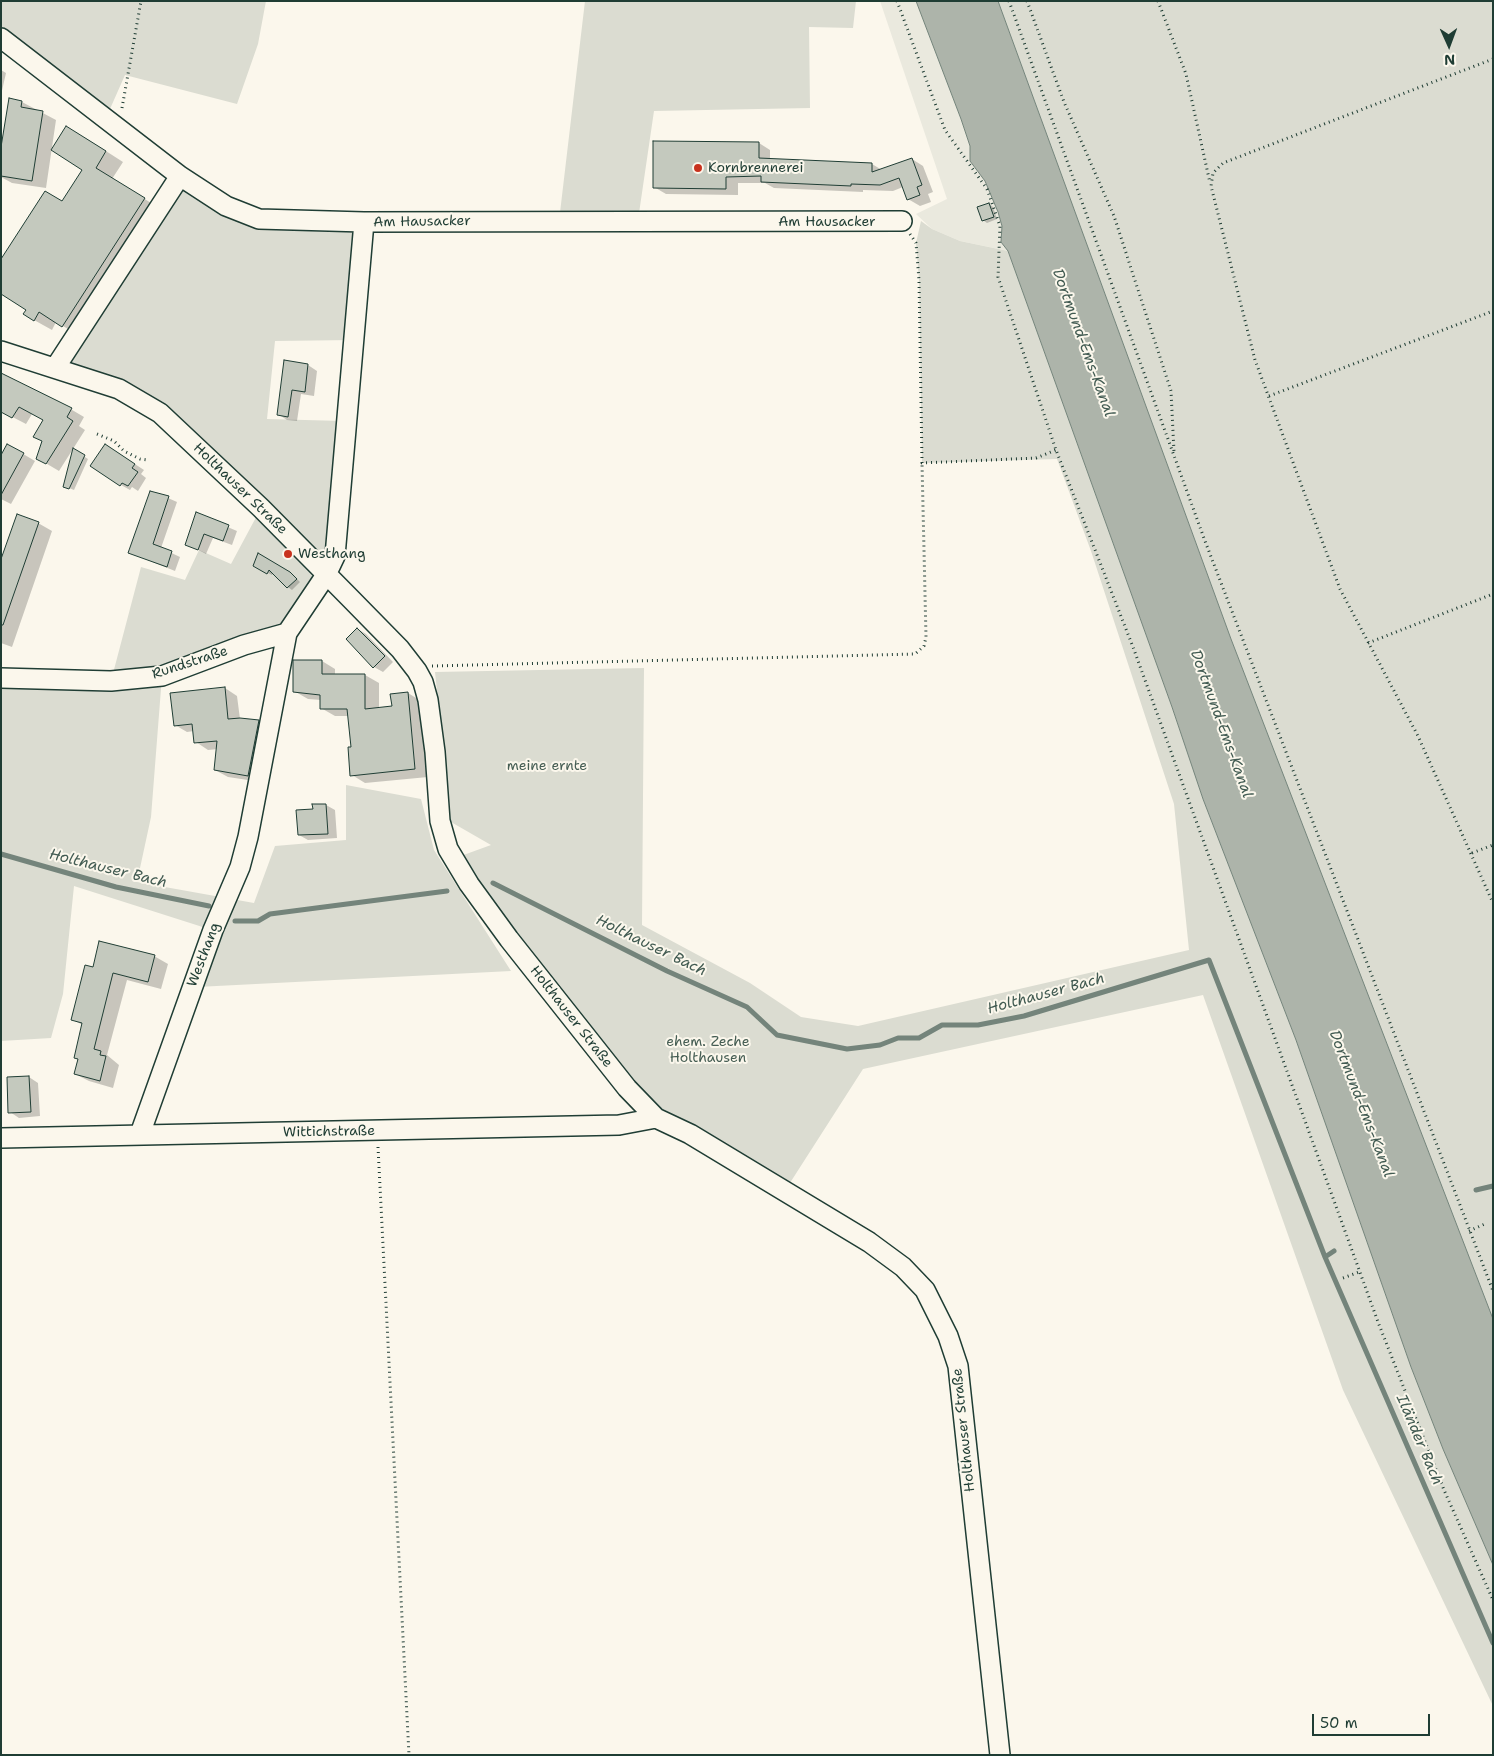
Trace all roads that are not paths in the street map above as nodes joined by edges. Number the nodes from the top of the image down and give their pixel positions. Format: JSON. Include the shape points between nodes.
{"nodes":[{"id":1,"x":1,"y":38,"type":"edge"},
{"id":2,"x":180,"y":176,"type":"junction"},
{"id":3,"x":364,"y":222,"type":"junction"},
{"id":4,"x":902,"y":222,"type":"road end"},
{"id":5,"x":1,"y":350,"type":"edge"},
{"id":6,"x":55,"y":368,"type":"junction"},
{"id":7,"x":326,"y":575,"type":"junction"},
{"id":8,"x":287,"y":633,"type":"junction"},
{"id":9,"x":1,"y":678,"type":"edge"},
{"id":10,"x":656,"y":1118,"type":"junction"},
{"id":11,"x":140,"y":1134,"type":"junction"},
{"id":12,"x":1,"y":1138,"type":"edge"},
{"id":13,"x":1000,"y":1755,"type":"edge"}],
"edges":[{"from":1,"to":2,"type":"street","name":"Am Hausacker"},
{"from":2,"to":3,"type":"street","name":"Am Hausacker","via":[[226,206],[259,219]]},
{"from":2,"to":6,"type":"street"},
{"from":3,"to":4,"type":"street","name":"Am Hausacker"},
{"from":3,"to":7,"type":"street","name":"Westhang","via":[[335,556]]},
{"from":5,"to":6,"type":"street","name":"Holthauser Straße"},
{"from":6,"to":7,"type":"street","name":"Holthauser Straße","via":[[119,389],[160,413],[261,508]]},
{"from":7,"to":8,"type":"street","name":"Westhang"},
{"from":7,"to":10,"type":"street","name":"Holthauser Straße","via":[[400,649],[417,671],[428,700],[440,821],[448,849],[469,884],[509,940],[627,1088]]},
{"from":8,"to":9,"type":"street","name":"Rundstraße","via":[[154,677],[111,681]]},
{"from":8,"to":11,"type":"street","name":"Westhang","via":[[240,867],[213,930]]},
{"from":10,"to":11,"type":"street","name":"Wittichstraße","via":[[619,1125]]},
{"from":10,"to":13,"type":"street","name":"Holthauser Straße","via":[[722,1153],[869,1242],[903,1267],[925,1290],[938,1314],[958,1366]]},
{"from":11,"to":12,"type":"street","name":"Wittichstraße"}]}
